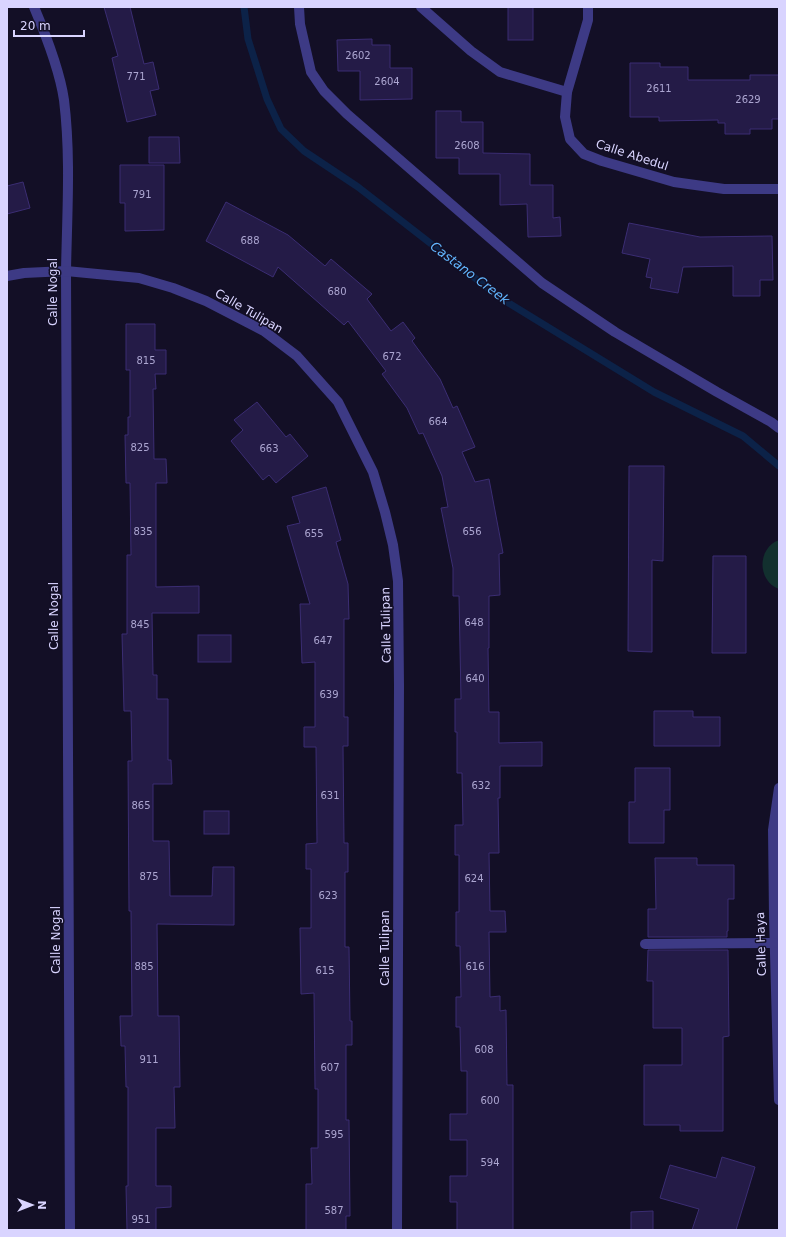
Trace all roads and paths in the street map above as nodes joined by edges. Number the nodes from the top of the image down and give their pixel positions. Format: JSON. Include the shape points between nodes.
{"nodes":[{"id":1,"x":34,"y":7,"type":"edge"},
{"id":2,"x":299,"y":7,"type":"edge"},
{"id":3,"x":421,"y":7,"type":"edge"},
{"id":4,"x":588,"y":7,"type":"edge"},
{"id":5,"x":567,"y":92,"type":"junction"},
{"id":6,"x":779,"y":189,"type":"edge"},
{"id":7,"x":66,"y":272,"type":"junction"},
{"id":8,"x":7,"y":276,"type":"edge"},
{"id":9,"x":779,"y":428,"type":"edge"},
{"id":10,"x":779,"y":788,"type":"edge"},
{"id":11,"x":774,"y":943,"type":"junction"},
{"id":12,"x":645,"y":944,"type":"dead end"},
{"id":13,"x":779,"y":1100,"type":"edge"},
{"id":14,"x":70,"y":1230,"type":"edge"},
{"id":15,"x":397,"y":1230,"type":"edge"}],
"edges":[{"from":1,"to":7,"type":"street","name":"Calle Nogal","via":[[64,99],[69,165]]},
{"from":2,"to":9,"type":"street","via":[[300,24],[311,72],[324,91],[348,114],[542,283],[615,332]]},
{"from":3,"to":5,"type":"street","via":[[471,51],[500,72]]},
{"from":4,"to":5,"type":"street","name":"Calle Abedul","via":[[588,20]]},
{"from":5,"to":6,"type":"street","name":"Calle Abedul","via":[[565,117],[570,139],[584,154],[602,162],[674,182],[724,189]]},
{"from":7,"to":8,"type":"street","name":"Calle Tulipan"},
{"from":7,"to":14,"type":"street","name":"Calle Nogal"},
{"from":7,"to":15,"type":"street","name":"Calle Tulipan","via":[[139,278],[174,288],[206,301],[264,332],[297,356],[338,402],[373,472],[385,512],[398,581],[400,694]]},
{"from":10,"to":11,"type":"street","name":"Calle Haya","via":[[773,830]]},
{"from":11,"to":12,"type":"street"},
{"from":11,"to":13,"type":"street","name":"Calle Haya"}]}
